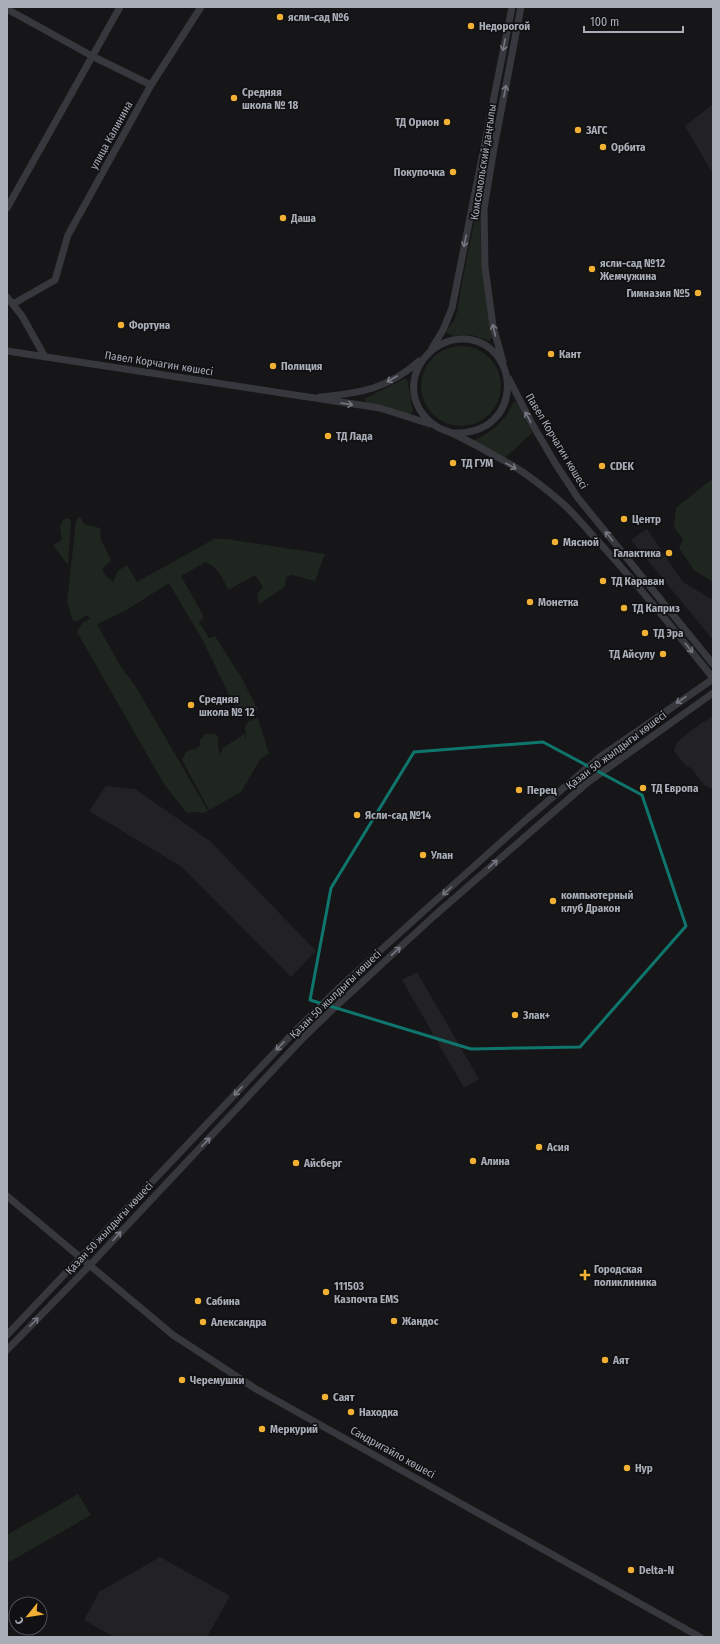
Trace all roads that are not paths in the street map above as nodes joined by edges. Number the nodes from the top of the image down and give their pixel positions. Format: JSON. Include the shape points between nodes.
{"nodes":[{"id":1,"x":120,"y":7,"type":"edge"},
{"id":2,"x":201,"y":7,"type":"edge"},
{"id":3,"x":512,"y":7,"type":"edge"},
{"id":4,"x":521,"y":7,"type":"edge"},
{"id":5,"x":7,"y":9,"type":"edge"},
{"id":6,"x":92,"y":56,"type":"junction"},
{"id":7,"x":151,"y":85,"type":"junction"},
{"id":8,"x":7,"y":208,"type":"edge"},
{"id":9,"x":7,"y":297,"type":"edge"},
{"id":10,"x":13,"y":304,"type":"junction"},
{"id":11,"x":432,"y":349,"type":"junction"},
{"id":12,"x":7,"y":351,"type":"edge"},
{"id":13,"x":45,"y":357,"type":"junction"},
{"id":14,"x":424,"y":357,"type":"junction"},
{"id":15,"x":504,"y":368,"type":"junction"},
{"id":16,"x":507,"y":375,"type":"junction"},
{"id":17,"x":308,"y":398,"type":"junction"},
{"id":18,"x":437,"y":427,"type":"junction"},
{"id":19,"x":453,"y":433,"type":"junction"},
{"id":20,"x":687,"y":632,"type":"junction"},
{"id":21,"x":680,"y":638,"type":"junction"},
{"id":22,"x":713,"y":664,"type":"edge"},
{"id":23,"x":713,"y":678,"type":"edge"},
{"id":24,"x":713,"y":693,"type":"edge"},
{"id":25,"x":528,"y":818,"type":"junction"},
{"id":26,"x":536,"y":827,"type":"junction"},
{"id":27,"x":265,"y":1062,"type":"junction"},
{"id":28,"x":274,"y":1071,"type":"junction"},
{"id":29,"x":7,"y":1196,"type":"edge"},
{"id":30,"x":120,"y":1215,"type":"junction"},
{"id":31,"x":129,"y":1223,"type":"junction"},
{"id":32,"x":82,"y":1258,"type":"junction"},
{"id":33,"x":90,"y":1265,"type":"junction"},
{"id":34,"x":16,"y":1325,"type":"junction"},
{"id":35,"x":24,"y":1332,"type":"junction"},
{"id":36,"x":7,"y":1335,"type":"edge"},
{"id":37,"x":7,"y":1350,"type":"edge"},
{"id":38,"x":700,"y":1637,"type":"edge"}],
"edges":[{"from":1,"to":6,"type":"street"},
{"from":2,"to":7,"type":"street","name":"улица Калинина"},
{"from":3,"to":11,"type":"street","name":"Комсомольский даңғылы","one_way":true,"via":[[452,308]]},
{"from":15,"to":4,"type":"street","name":"Комсомольский даңғылы","one_way":true,"via":[[493,326],[485,267],[484,209]]},
{"from":5,"to":6,"type":"street"},
{"from":6,"to":7,"type":"street"},
{"from":6,"to":8,"type":"street"},
{"from":7,"to":10,"type":"street","name":"улица Калинина","via":[[68,235],[55,280]]},
{"from":9,"to":10,"type":"street"},
{"from":10,"to":13,"type":"street"},
{"from":11,"to":14,"type":"street"},
{"from":11,"to":15,"type":"street","via":[[454,340],[472,341],[489,349],[498,357]]},
{"from":12,"to":13,"type":"street","name":"Павел Корчагин көшесі"},
{"from":13,"to":17,"type":"street","name":"Павел Корчагин көшесі"},
{"from":14,"to":17,"type":"street","name":"Павел Корчагин көшесі","one_way":true,"via":[[392,380],[374,388],[356,393]]},
{"from":14,"to":18,"type":"street","via":[[417,369],[414,395],[426,419]]},
{"from":15,"to":16,"type":"street"},
{"from":16,"to":19,"type":"street","via":[[506,402],[500,414],[479,430]]},
{"from":20,"to":16,"type":"street","name":"Павел Корчагин көшесі","one_way":true,"via":[[578,498],[535,429]]},
{"from":17,"to":18,"type":"street","name":"Павел Корчагин көшесі","one_way":true,"via":[[380,408]]},
{"from":18,"to":19,"type":"street"},
{"from":19,"to":21,"type":"street","one_way":true,"via":[[517,469],[562,502],[609,553]]},
{"from":20,"to":21,"type":"street"},
{"from":20,"to":22,"type":"street","name":"Павел Корчагин көшесі"},
{"from":21,"to":23,"type":"street","one_way":true},
{"from":23,"to":25,"type":"street","name":"Қазан 50 жылдығы көшесі","one_way":true,"via":[[600,757]]},
{"from":24,"to":26,"type":"street","name":"Қазан 50 жылдығы көшесі","via":[[587,783]]},
{"from":25,"to":26,"type":"street"},
{"from":25,"to":27,"type":"street","name":"Қазан 50 жылдығы көшесі","one_way":true,"via":[[341,986]]},
{"from":28,"to":26,"type":"street","name":"Қазан 50 жылдығы көшесі","one_way":true,"via":[[338,1004]]},
{"from":27,"to":28,"type":"street"},
{"from":27,"to":30,"type":"street","name":"Қазан 50 жылдығы көшесі","one_way":true},
{"from":31,"to":28,"type":"street","name":"Қазан 50 жылдығы көшесі","one_way":true},
{"from":29,"to":32,"type":"street"},
{"from":30,"to":31,"type":"street"},
{"from":30,"to":32,"type":"street","name":"Қазан 50 жылдығы көшесі"},
{"from":33,"to":31,"type":"street","name":"Қазан 50 жылдығы көшесі","one_way":true},
{"from":32,"to":33,"type":"street","name":"Сандригайло көшесі"},
{"from":32,"to":34,"type":"street","name":"Қазан 50 жылдығы көшесі"},
{"from":35,"to":33,"type":"street","name":"Қазан 50 жылдығы көшесі","one_way":true},
{"from":33,"to":38,"type":"street","name":"Сандригайло көшесі","via":[[173,1335],[250,1386]]},
{"from":34,"to":35,"type":"street"},
{"from":34,"to":36,"type":"street","name":"Қазан 50 жылдығы көшесі"},
{"from":35,"to":37,"type":"street","name":"Қазан 50 жылдығы көшесі"}]}
